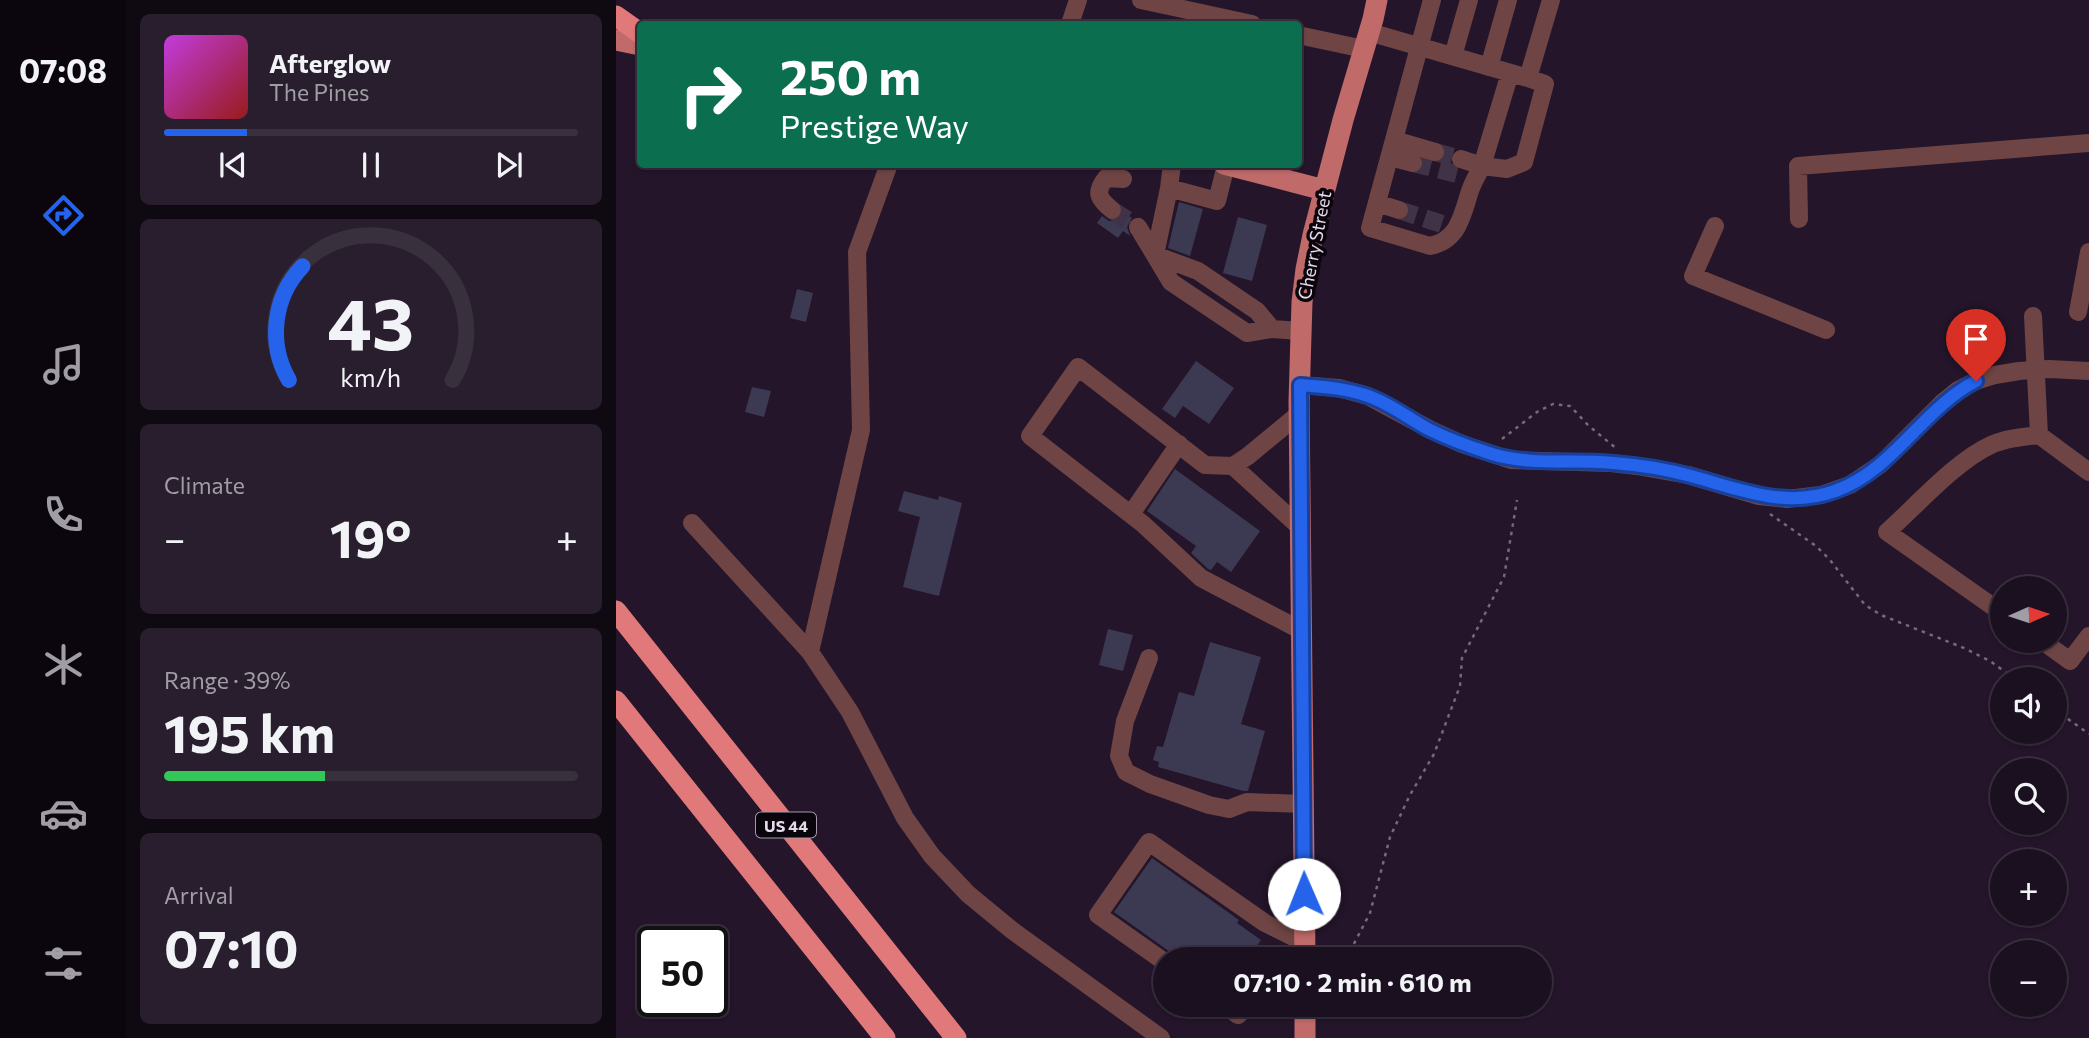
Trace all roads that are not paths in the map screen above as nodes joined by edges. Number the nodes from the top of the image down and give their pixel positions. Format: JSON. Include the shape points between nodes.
{"nodes":[{"id":1,"x":1078,"y":0,"type":"edge"},
{"id":2,"x":1141,"y":0,"type":"edge"},
{"id":3,"x":1377,"y":0,"type":"edge"},
{"id":4,"x":1432,"y":0,"type":"edge"},
{"id":5,"x":1469,"y":0,"type":"edge"},
{"id":6,"x":1508,"y":0,"type":"edge"},
{"id":7,"x":1551,"y":0,"type":"edge"},
{"id":8,"x":616,"y":16,"type":"edge"},
{"id":9,"x":1071,"y":21,"type":"edge"},
{"id":10,"x":1238,"y":21,"type":"edge"},
{"id":11,"x":637,"y":31,"type":"edge"},
{"id":12,"x":1302,"y":35,"type":"edge"},
{"id":13,"x":616,"y":40,"type":"edge"},
{"id":14,"x":1367,"y":41,"type":"junction"},
{"id":15,"x":637,"y":44,"type":"edge"},
{"id":16,"x":1419,"y":47,"type":"junction"},
{"id":17,"x":1453,"y":56,"type":"junction"},
{"id":18,"x":1489,"y":67,"type":"junction"},
{"id":19,"x":1510,"y":73,"type":"junction"},
{"id":20,"x":1528,"y":78,"type":"junction"},
{"id":21,"x":2089,"y":143,"type":"edge"},
{"id":22,"x":1392,"y":149,"type":"junction"},
{"id":23,"x":1435,"y":152,"type":"tunnel mouth"},
{"id":24,"x":1413,"y":163,"type":"tunnel mouth"},
{"id":25,"x":1459,"y":167,"type":"tunnel mouth"},
{"id":26,"x":888,"y":168,"type":"edge"},
{"id":27,"x":1172,"y":168,"type":"edge"},
{"id":28,"x":1224,"y":168,"type":"edge"},
{"id":29,"x":1237,"y":168,"type":"edge"},
{"id":30,"x":1479,"y":172,"type":"junction"},
{"id":31,"x":1123,"y":179,"type":"dead end"},
{"id":32,"x":1169,"y":188,"type":"junction"},
{"id":33,"x":1324,"y":190,"type":"junction"},
{"id":34,"x":1377,"y":203,"type":"junction"},
{"id":35,"x":1112,"y":210,"type":"tunnel mouth"},
{"id":36,"x":1399,"y":210,"type":"tunnel mouth"},
{"id":37,"x":1799,"y":219,"type":"dead end"},
{"id":38,"x":1715,"y":226,"type":"dead end"},
{"id":39,"x":1138,"y":228,"type":"tunnel mouth"},
{"id":40,"x":2089,"y":252,"type":"edge"},
{"id":41,"x":1155,"y":255,"type":"junction"},
{"id":42,"x":2077,"y":312,"type":"dead end"},
{"id":43,"x":2034,"y":316,"type":"dead end"},
{"id":44,"x":1272,"y":329,"type":"junction"},
{"id":45,"x":1826,"y":330,"type":"dead end"},
{"id":46,"x":1301,"y":331,"type":"junction"},
{"id":47,"x":2035,"y":370,"type":"junction"},
{"id":48,"x":2089,"y":371,"type":"edge"},
{"id":49,"x":1300,"y":385,"type":"junction"},
{"id":50,"x":1300,"y":413,"type":"junction"},
{"id":51,"x":2039,"y":435,"type":"junction"},
{"id":52,"x":1179,"y":444,"type":"junction"},
{"id":53,"x":1233,"y":466,"type":"junction"},
{"id":54,"x":2089,"y":472,"type":"edge"},
{"id":55,"x":1130,"y":514,"type":"junction"},
{"id":56,"x":692,"y":523,"type":"dead end"},
{"id":57,"x":1301,"y":527,"type":"junction"},
{"id":58,"x":1990,"y":605,"type":"edge"},
{"id":59,"x":616,"y":611,"type":"edge"},
{"id":60,"x":1302,"y":631,"type":"junction"},
{"id":61,"x":2089,"y":636,"type":"edge"},
{"id":62,"x":810,"y":652,"type":"junction"},
{"id":63,"x":2059,"y":653,"type":"edge"},
{"id":64,"x":1149,"y":658,"type":"dead end"},
{"id":65,"x":616,"y":701,"type":"edge"},
{"id":66,"x":1303,"y":804,"type":"junction"},
{"id":67,"x":1299,"y":947,"type":"edge"},
{"id":68,"x":1305,"y":947,"type":"edge"},
{"id":69,"x":1153,"y":954,"type":"edge"},
{"id":70,"x":1305,"y":1017,"type":"edge"},
{"id":71,"x":885,"y":1038,"type":"edge"},
{"id":72,"x":956,"y":1038,"type":"edge"},
{"id":73,"x":1161,"y":1038,"type":"edge"},
{"id":74,"x":1305,"y":1038,"type":"edge"}],
"edges":[{"from":1,"to":9,"type":"street"},
{"from":2,"to":10,"type":"street"},
{"from":3,"to":14,"type":"main road","name":"Cherry Street"},
{"from":4,"to":16,"type":"street"},
{"from":5,"to":17,"type":"street"},
{"from":6,"to":18,"type":"street"},
{"from":7,"to":20,"type":"street"},
{"from":8,"to":11,"type":"highway"},
{"from":12,"to":14,"type":"street"},
{"from":13,"to":15,"type":"main road"},
{"from":14,"to":16,"type":"street"},
{"from":14,"to":33,"type":"main road","name":"Cherry Street"},
{"from":16,"to":17,"type":"street"},
{"from":16,"to":22,"type":"street"},
{"from":17,"to":18,"type":"street"},
{"from":18,"to":19,"type":"street"},
{"from":19,"to":20,"type":"street"},
{"from":19,"to":30,"type":"street"},
{"from":20,"to":30,"type":"street","via":[[1545,84],[1524,162],[1507,170]]},
{"from":21,"to":37,"type":"street","via":[[1798,166]]},
{"from":22,"to":23,"type":"street"},
{"from":22,"to":24,"type":"street"},
{"from":22,"to":34,"type":"street"},
{"from":25,"to":30,"type":"street"},
{"from":26,"to":62,"type":"street","via":[[857,252],[862,430]]},
{"from":27,"to":32,"type":"street"},
{"from":28,"to":32,"type":"street","via":[[1217,201]]},
{"from":29,"to":33,"type":"main road"},
{"from":30,"to":34,"type":"street","via":[[1449,226],[1449,238],[1438,244],[1430,246],[1370,228]]},
{"from":31,"to":35,"type":"street","via":[[1106,178],[1100,186],[1103,203]]},
{"from":32,"to":41,"type":"street"},
{"from":33,"to":46,"type":"main road","name":"Cherry Street","via":[[1306,269]]},
{"from":34,"to":36,"type":"street"},
{"from":38,"to":45,"type":"street","via":[[1693,276]]},
{"from":39,"to":41,"type":"street"},
{"from":40,"to":42,"type":"street"},
{"from":41,"to":44,"type":"street","via":[[1198,271],[1257,311]]},
{"from":41,"to":44,"type":"street","via":[[1171,282],[1247,333]]},
{"from":43,"to":47,"type":"street"},
{"from":44,"to":46,"type":"street"},
{"from":46,"to":49,"type":"main road","name":"Cherry Street"},
{"from":47,"to":48,"type":"street"},
{"from":47,"to":49,"type":"street","via":[[1995,375],[1958,390],[1881,464],[1850,485],[1808,498],[1787,499],[1637,466],[1511,460],[1431,430],[1368,396]]},
{"from":47,"to":51,"type":"street"},
{"from":49,"to":50,"type":"main road","name":"Cherry Street"},
{"from":50,"to":53,"type":"street"},
{"from":50,"to":57,"type":"main road","name":"Cherry Street"},
{"from":51,"to":54,"type":"street"},
{"from":51,"to":58,"type":"street","via":[[1993,444],[1969,457],[1887,532]]},
{"from":52,"to":53,"type":"street","via":[[1205,465]]},
{"from":52,"to":55,"type":"street"},
{"from":52,"to":55,"type":"street","via":[[1078,367],[1030,436]]},
{"from":53,"to":57,"type":"street"},
{"from":55,"to":60,"type":"street","via":[[1201,578]]},
{"from":56,"to":62,"type":"street"},
{"from":57,"to":60,"type":"main road","name":"Cherry Street"},
{"from":59,"to":72,"type":"highway","number":"US 44"},
{"from":60,"to":66,"type":"main road","name":"Cherry Street"},
{"from":61,"to":63,"type":"street","via":[[2070,661]]},
{"from":62,"to":73,"type":"street","via":[[850,712],[905,818],[932,856],[1013,931]]},
{"from":64,"to":66,"type":"street","via":[[1125,721],[1119,755],[1126,772],[1229,809],[1247,802]]},
{"from":65,"to":71,"type":"highway","number":"US 44"},
{"from":66,"to":68,"type":"main road","name":"Cherry Street"},
{"from":67,"to":69,"type":"street","via":[[1149,842],[1098,915]]},
{"from":70,"to":74,"type":"main road"}]}
